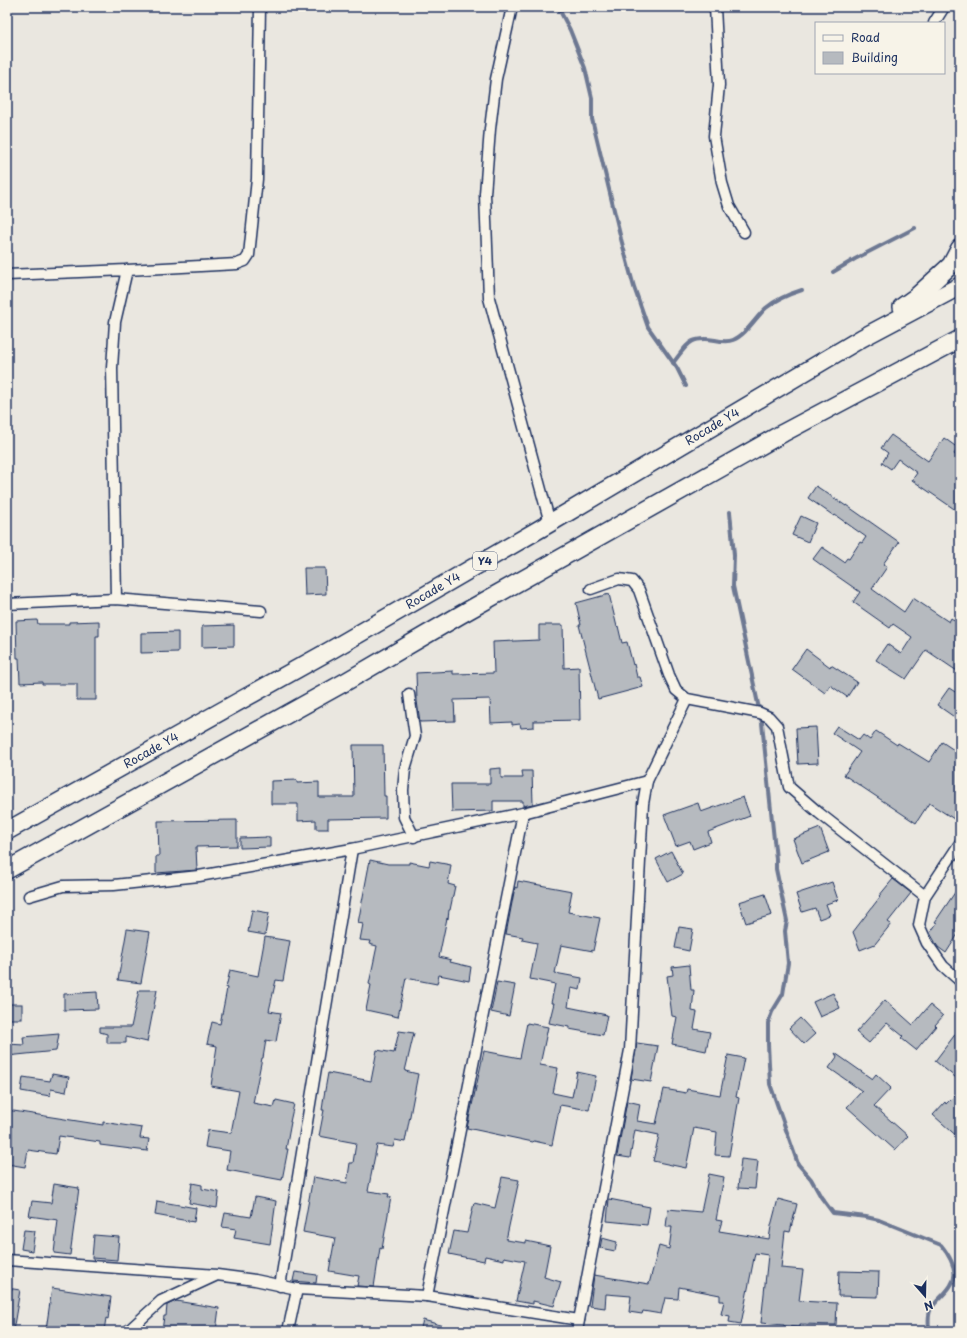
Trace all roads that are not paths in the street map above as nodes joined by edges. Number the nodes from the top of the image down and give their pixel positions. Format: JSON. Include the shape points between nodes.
{"nodes":[{"id":1,"x":260,"y":7,"type":"edge"},
{"id":2,"x":512,"y":7,"type":"edge"},
{"id":3,"x":715,"y":7,"type":"edge"},
{"id":4,"x":944,"y":7,"type":"edge"},
{"id":5,"x":935,"y":22,"type":"edge"},
{"id":6,"x":744,"y":232,"type":"dead end"},
{"id":7,"x":960,"y":248,"type":"edge"},
{"id":8,"x":127,"y":270,"type":"junction"},
{"id":9,"x":7,"y":275,"type":"edge"},
{"id":10,"x":960,"y":286,"type":"edge"},
{"id":11,"x":862,"y":338,"type":"junction"},
{"id":12,"x":960,"y":338,"type":"edge"},
{"id":13,"x":960,"y":344,"type":"edge"},
{"id":14,"x":903,"y":369,"type":"junction"},
{"id":15,"x":550,"y":523,"type":"junction"},
{"id":16,"x":591,"y":589,"type":"dead end"},
{"id":17,"x":116,"y":599,"type":"junction"},
{"id":18,"x":7,"y":604,"type":"edge"},
{"id":19,"x":262,"y":611,"type":"dead end"},
{"id":20,"x":409,"y":694,"type":"dead end"},
{"id":21,"x":687,"y":699,"type":"junction"},
{"id":22,"x":647,"y":781,"type":"junction"},
{"id":23,"x":522,"y":813,"type":"junction"},
{"id":24,"x":7,"y":831,"type":"edge"},
{"id":25,"x":414,"y":837,"type":"junction"},
{"id":26,"x":960,"y":843,"type":"edge"},
{"id":27,"x":352,"y":849,"type":"junction"},
{"id":28,"x":7,"y":870,"type":"edge"},
{"id":29,"x":29,"y":896,"type":"dead end"},
{"id":30,"x":925,"y":896,"type":"junction"},
{"id":31,"x":960,"y":981,"type":"edge"},
{"id":32,"x":7,"y":1260,"type":"edge"},
{"id":33,"x":217,"y":1275,"type":"junction"},
{"id":34,"x":280,"y":1286,"type":"junction"},
{"id":35,"x":297,"y":1289,"type":"junction"},
{"id":36,"x":427,"y":1296,"type":"junction"},
{"id":37,"x":579,"y":1320,"type":"junction"},
{"id":38,"x":128,"y":1331,"type":"edge"},
{"id":39,"x":288,"y":1331,"type":"edge"},
{"id":40,"x":577,"y":1331,"type":"edge"}],
"edges":[{"from":1,"to":8,"type":"street","via":[[257,179],[249,255],[237,264]]},
{"from":2,"to":15,"type":"street","via":[[496,79],[490,129],[486,194],[489,298]]},
{"from":3,"to":6,"type":"street","via":[[720,84],[714,136],[722,183],[729,206]]},
{"from":4,"to":5,"type":"street"},
{"from":7,"to":11,"type":"highway","via":[[951,264],[916,297]]},
{"from":8,"to":9,"type":"street"},
{"from":8,"to":17,"type":"street","via":[[115,322],[112,368]]},
{"from":10,"to":11,"type":"highway","name":"Rocade Y4","number":"Y4"},
{"from":11,"to":15,"type":"highway","name":"Rocade Y4","number":"Y4"},
{"from":12,"to":14,"type":"highway"},
{"from":13,"to":14,"type":"highway"},
{"from":14,"to":28,"type":"highway","via":[[782,433],[347,681]]},
{"from":15,"to":24,"type":"highway","name":"Rocade Y4","number":"Y4","via":[[338,646]]},
{"from":16,"to":21,"type":"street","via":[[619,579],[632,581],[639,590],[676,690]]},
{"from":17,"to":18,"type":"street"},
{"from":17,"to":19,"type":"street"},
{"from":20,"to":25,"type":"street","via":[[415,736],[404,769],[403,790],[404,817]]},
{"from":21,"to":22,"type":"street"},
{"from":21,"to":30,"type":"street","via":[[769,717],[777,726],[789,787]]},
{"from":22,"to":23,"type":"street"},
{"from":22,"to":37,"type":"street","via":[[643,804],[630,1050]]},
{"from":23,"to":25,"type":"street"},
{"from":23,"to":36,"type":"street"},
{"from":25,"to":27,"type":"street"},
{"from":26,"to":30,"type":"street"},
{"from":27,"to":29,"type":"street","via":[[199,876],[114,886],[63,886]]},
{"from":27,"to":34,"type":"street"},
{"from":30,"to":31,"type":"street","via":[[919,925],[927,943],[943,966]]},
{"from":32,"to":33,"type":"street"},
{"from":33,"to":34,"type":"street"},
{"from":33,"to":38,"type":"street","via":[[161,1302]]},
{"from":34,"to":35,"type":"street"},
{"from":35,"to":36,"type":"street"},
{"from":35,"to":39,"type":"street"},
{"from":36,"to":37,"type":"street"},
{"from":37,"to":40,"type":"street"}]}
